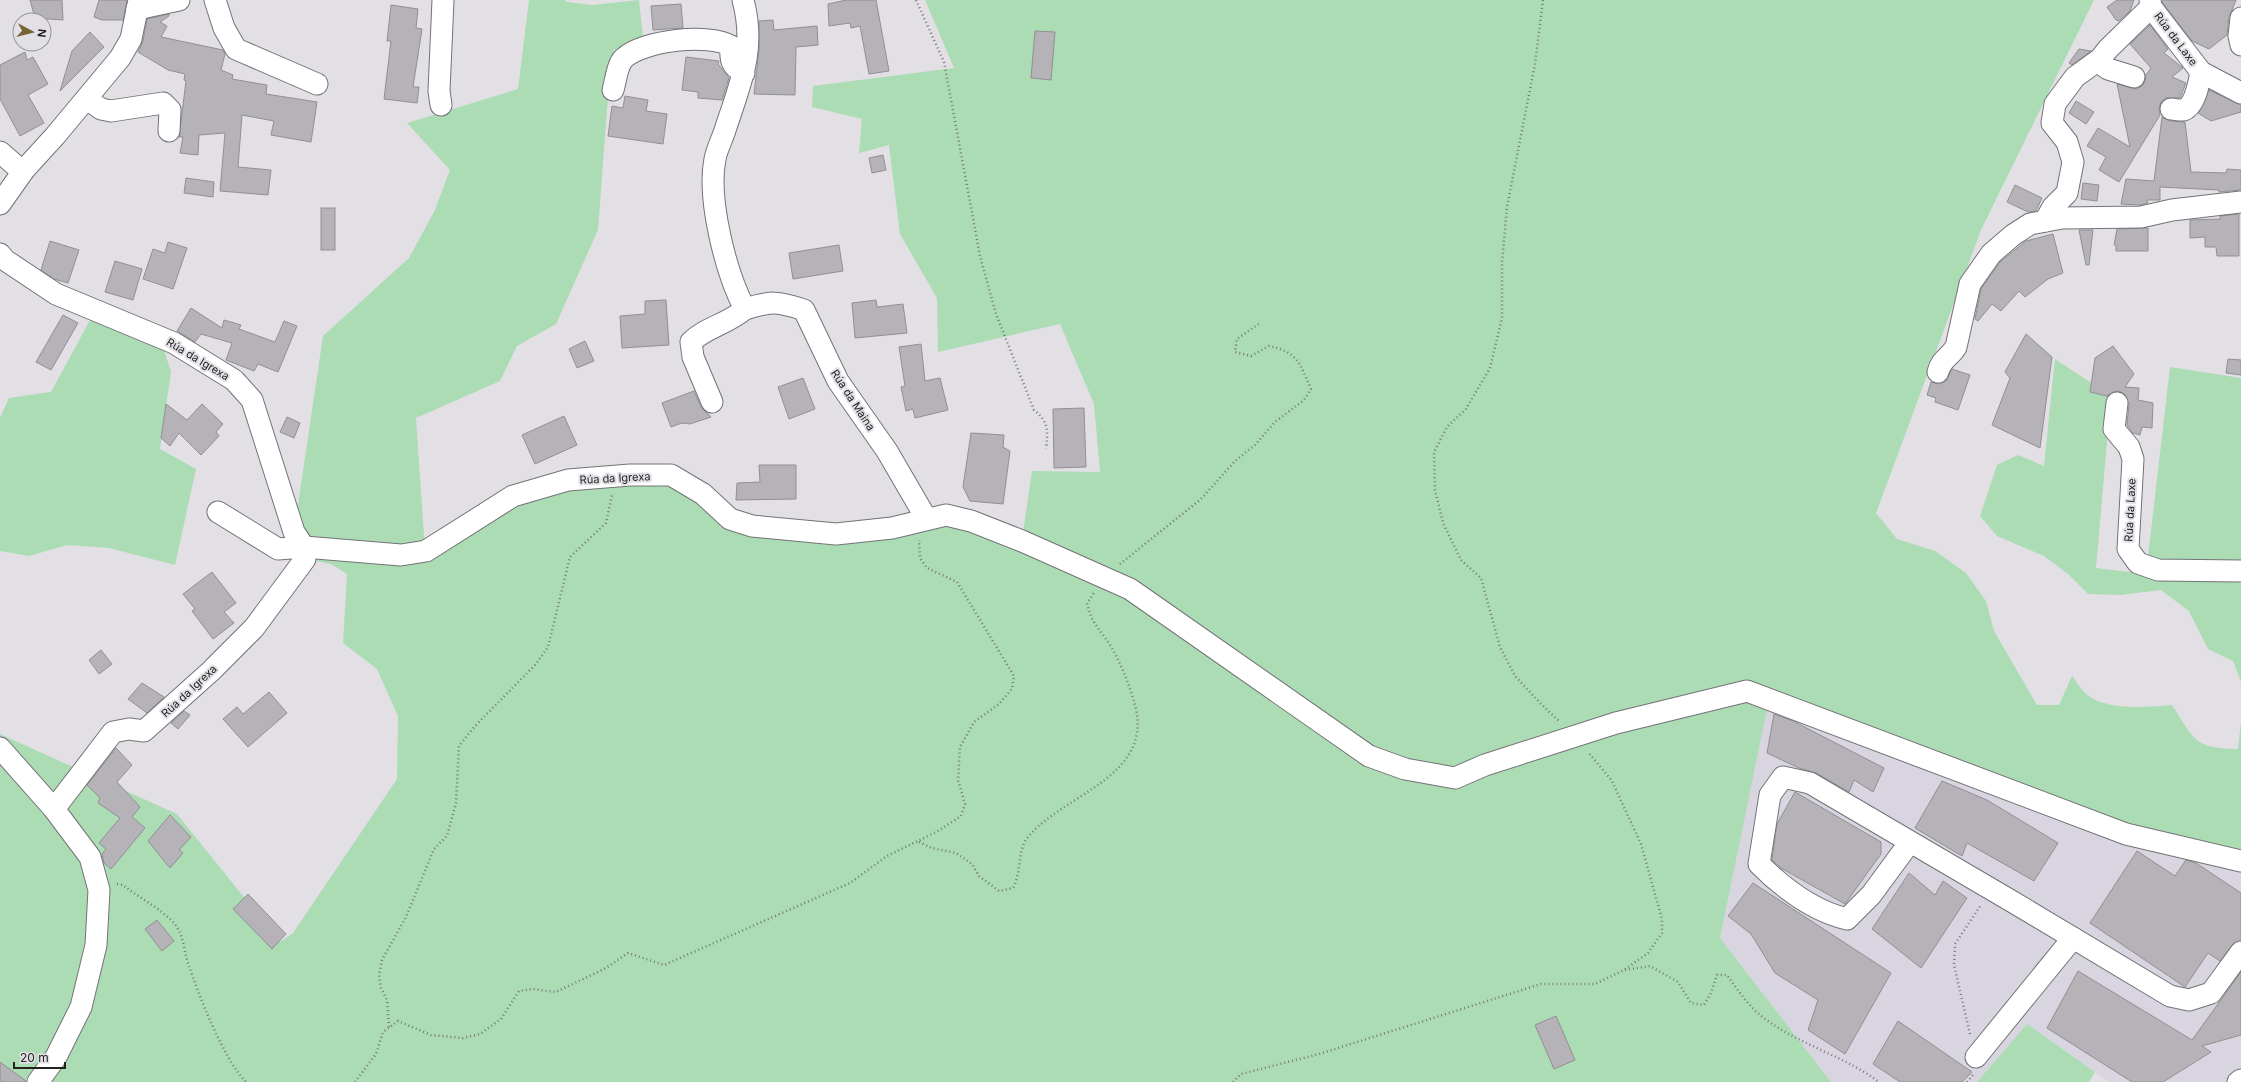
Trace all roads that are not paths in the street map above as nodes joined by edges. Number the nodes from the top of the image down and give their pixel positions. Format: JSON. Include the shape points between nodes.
{"nodes":[{"id":1,"x":179,"y":0,"type":"edge"},
{"id":2,"x":215,"y":0,"type":"edge"},
{"id":3,"x":443,"y":0,"type":"edge"},
{"id":4,"x":743,"y":0,"type":"edge"},
{"id":5,"x":2151,"y":3,"type":"edge"},
{"id":6,"x":138,"y":4,"type":"edge"},
{"id":7,"x":2241,"y":18,"type":"edge"},
{"id":8,"x":2241,"y":45,"type":"edge"},
{"id":9,"x":2100,"y":59,"type":"junction"},
{"id":10,"x":2202,"y":72,"type":"junction"},
{"id":11,"x":744,"y":73,"type":"junction"},
{"id":12,"x":2134,"y":77,"type":"dead end"},
{"id":13,"x":317,"y":84,"type":"dead end"},
{"id":14,"x":613,"y":90,"type":"dead end"},
{"id":15,"x":2241,"y":93,"type":"edge"},
{"id":16,"x":87,"y":98,"type":"junction"},
{"id":17,"x":441,"y":105,"type":"dead end"},
{"id":18,"x":2171,"y":109,"type":"dead end"},
{"id":19,"x":169,"y":131,"type":"dead end"},
{"id":20,"x":0,"y":152,"type":"edge"},
{"id":21,"x":24,"y":170,"type":"junction"},
{"id":22,"x":2241,"y":202,"type":"edge"},
{"id":23,"x":0,"y":204,"type":"edge"},
{"id":24,"x":2045,"y":221,"type":"junction"},
{"id":25,"x":0,"y":254,"type":"edge"},
{"id":26,"x":745,"y":309,"type":"junction"},
{"id":27,"x":1938,"y":372,"type":"dead end"},
{"id":28,"x":712,"y":402,"type":"dead end"},
{"id":29,"x":2117,"y":403,"type":"dead end"},
{"id":30,"x":218,"y":512,"type":"dead end"},
{"id":31,"x":926,"y":518,"type":"junction"},
{"id":32,"x":304,"y":547,"type":"junction"},
{"id":33,"x":2241,"y":571,"type":"edge"},
{"id":34,"x":0,"y":748,"type":"edge"},
{"id":35,"x":54,"y":809,"type":"junction"},
{"id":36,"x":1910,"y":842,"type":"junction"},
{"id":37,"x":2241,"y":861,"type":"edge"},
{"id":38,"x":2073,"y":938,"type":"junction"},
{"id":39,"x":2241,"y":952,"type":"edge"},
{"id":40,"x":1976,"y":1057,"type":"road end"},
{"id":41,"x":2241,"y":1080,"type":"edge"},
{"id":42,"x":38,"y":1082,"type":"edge"},
{"id":43,"x":2238,"y":1082,"type":"edge"}],
"edges":[{"from":1,"to":6,"type":"street"},
{"from":2,"to":13,"type":"street","via":[[224,28],[236,49]]},
{"from":3,"to":17,"type":"street","via":[[439,91]]},
{"from":4,"to":11,"type":"street","via":[[748,17],[749,48]]},
{"from":5,"to":9,"type":"street","name":"Rúa da Laxe"},
{"from":5,"to":10,"type":"street","name":"Rúa da Laxe"},
{"from":6,"to":16,"type":"street","via":[[131,39],[120,58]]},
{"from":7,"to":8,"type":"street"},
{"from":9,"to":12,"type":"street","via":[[2108,69]]},
{"from":9,"to":24,"type":"street","name":"Rúa da Laxe","via":[[2075,77],[2054,104],[2052,124],[2067,142],[2073,162],[2067,193],[2053,207]]},
{"from":10,"to":15,"type":"street","name":"Rúa da Laxe"},
{"from":10,"to":18,"type":"street","name":"Rúa da Laxe","via":[[2188,108]]},
{"from":11,"to":14,"type":"street","via":[[734,67],[730,60],[731,46],[723,41],[665,42],[651,45],[624,58],[618,68]]},
{"from":11,"to":26,"type":"street","via":[[715,159],[712,198],[734,290]]},
{"from":16,"to":19,"type":"street","via":[[101,109],[112,111],[163,103],[170,110]]},
{"from":16,"to":21,"type":"street"},
{"from":20,"to":21,"type":"street"},
{"from":21,"to":23,"type":"street"},
{"from":22,"to":24,"type":"street","via":[[2172,210],[2141,217],[2062,218]]},
{"from":24,"to":27,"type":"street","via":[[2030,224],[1991,254],[1970,284],[1956,347],[1952,354],[1944,359]]},
{"from":25,"to":32,"type":"street","name":"Rúa da Igrexa","via":[[56,294],[174,343],[234,380],[252,400],[294,532]]},
{"from":26,"to":28,"type":"street","name":"Rúa da Maina","via":[[734,319],[707,331],[691,342],[693,357]]},
{"from":26,"to":31,"type":"street","name":"Rúa da Maina","via":[[766,302],[804,310],[838,381],[887,451]]},
{"from":29,"to":33,"type":"street","name":"Rúa da Laxe","via":[[2114,429],[2129,447],[2133,459],[2128,549],[2131,554],[2138,563],[2158,570]]},
{"from":30,"to":32,"type":"street","name":"Rúa da Igrexa","via":[[278,549]]},
{"from":31,"to":32,"type":"street","name":"Rúa da Igrexa","via":[[892,528],[836,534],[752,526],[730,519],[703,494],[671,475],[614,476],[568,480],[513,496],[426,551],[401,555]]},
{"from":31,"to":37,"type":"street","name":"Rúa da Igrexa","via":[[946,515],[971,521],[1022,540],[1130,589],[1369,756],[1405,769],[1455,778],[1485,765],[1616,723],[1747,692],[2126,834]]},
{"from":32,"to":35,"type":"street","name":"Rúa da Igrexa","via":[[305,559],[254,628],[144,731],[129,729],[113,732]]},
{"from":34,"to":35,"type":"street"},
{"from":35,"to":42,"type":"street","via":[[90,857],[99,890],[96,945],[81,1008],[56,1056]]},
{"from":36,"to":36,"type":"street","via":[[1810,783],[1783,777],[1770,795],[1759,864],[1779,884],[1829,915],[1847,919],[1871,895]]},
{"from":36,"to":38,"type":"street"},
{"from":38,"to":39,"type":"street","via":[[2170,996],[2189,1000],[2210,993]]},
{"from":38,"to":40,"type":"street"},
{"from":41,"to":43,"type":"street"}]}
